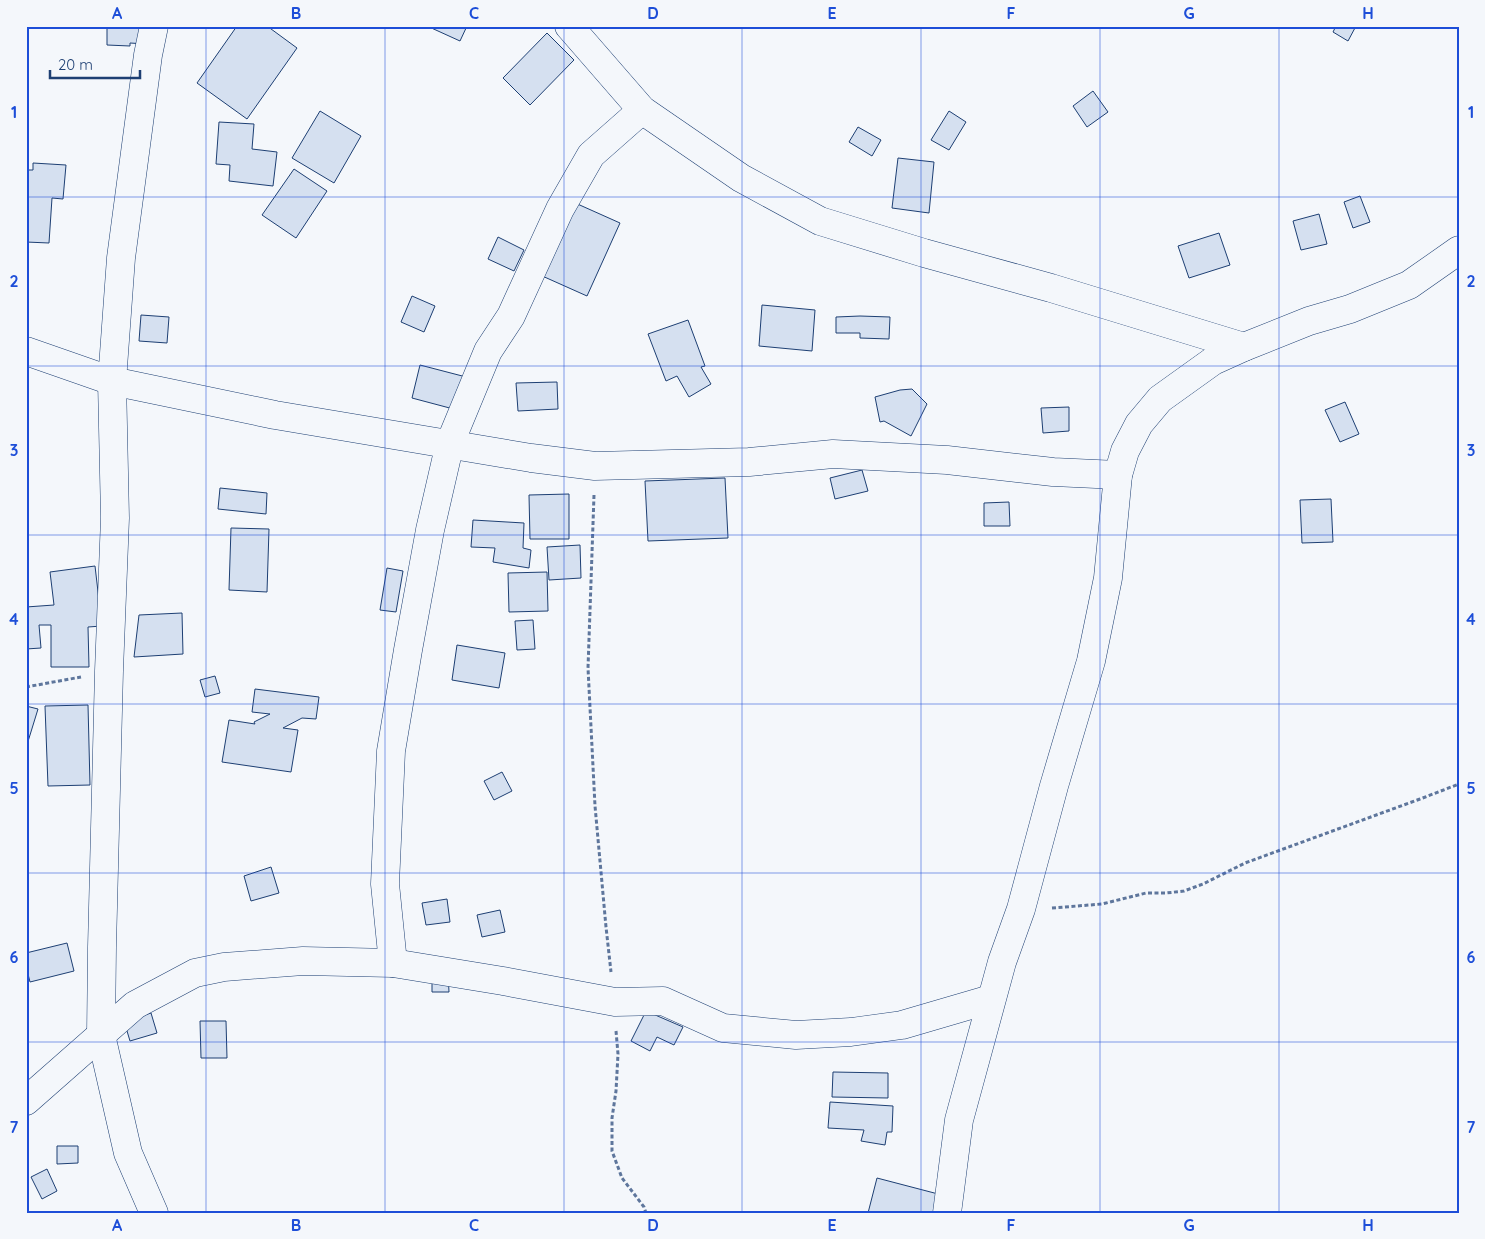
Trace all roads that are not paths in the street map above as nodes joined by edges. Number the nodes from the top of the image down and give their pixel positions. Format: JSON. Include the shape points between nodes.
{"nodes":[{"id":1,"x":154,"y":26,"type":"edge"},
{"id":2,"x":569,"y":26,"type":"edge"},
{"id":3,"x":642,"y":110,"type":"junction"},
{"id":4,"x":1459,"y":250,"type":"edge"},
{"id":5,"x":1244,"y":346,"type":"junction"},
{"id":6,"x":26,"y":351,"type":"edge"},
{"id":7,"x":112,"y":381,"type":"junction"},
{"id":8,"x":450,"y":443,"type":"junction"},
{"id":9,"x":1118,"y":474,"type":"junction"},
{"id":10,"x":393,"y":963,"type":"junction"},
{"id":11,"x":991,"y":999,"type":"junction"},
{"id":12,"x":101,"y":1035,"type":"junction"},
{"id":13,"x":26,"y":1101,"type":"edge"},
{"id":14,"x":154,"y":1213,"type":"edge"},
{"id":15,"x":947,"y":1213,"type":"edge"}],
"edges":[{"from":1,"to":7,"type":"street","via":[[121,258]]},
{"from":2,"to":3,"type":"street"},
{"from":3,"to":5,"type":"street","via":[[740,178],[820,221]]},
{"from":3,"to":8,"type":"street","via":[[591,155],[560,209],[511,316],[488,351]]},
{"from":4,"to":5,"type":"street","via":[[1409,285]]},
{"from":5,"to":9,"type":"street","via":[[1213,361],[1160,399],[1139,424]]},
{"from":6,"to":7,"type":"street"},
{"from":7,"to":8,"type":"street","via":[[275,415]]},
{"from":7,"to":12,"type":"street","via":[[115,518],[108,671]]},
{"from":8,"to":9,"type":"street","via":[[595,466],[749,462],[833,454],[947,460],[1053,472]]},
{"from":8,"to":10,"type":"street","via":[[430,530],[391,751],[385,884]]},
{"from":9,"to":11,"type":"street","via":[[1108,578],[1091,661],[1021,909]]},
{"from":10,"to":11,"type":"street","via":[[615,1002],[663,1001],[723,1028],[796,1035],[902,1025]]},
{"from":10,"to":12,"type":"street","via":[[303,961],[224,967],[195,973],[136,1005]]},
{"from":11,"to":15,"type":"street","via":[[959,1120]]},
{"from":12,"to":13,"type":"street"},
{"from":12,"to":14,"type":"street","via":[[128,1153]]}]}
